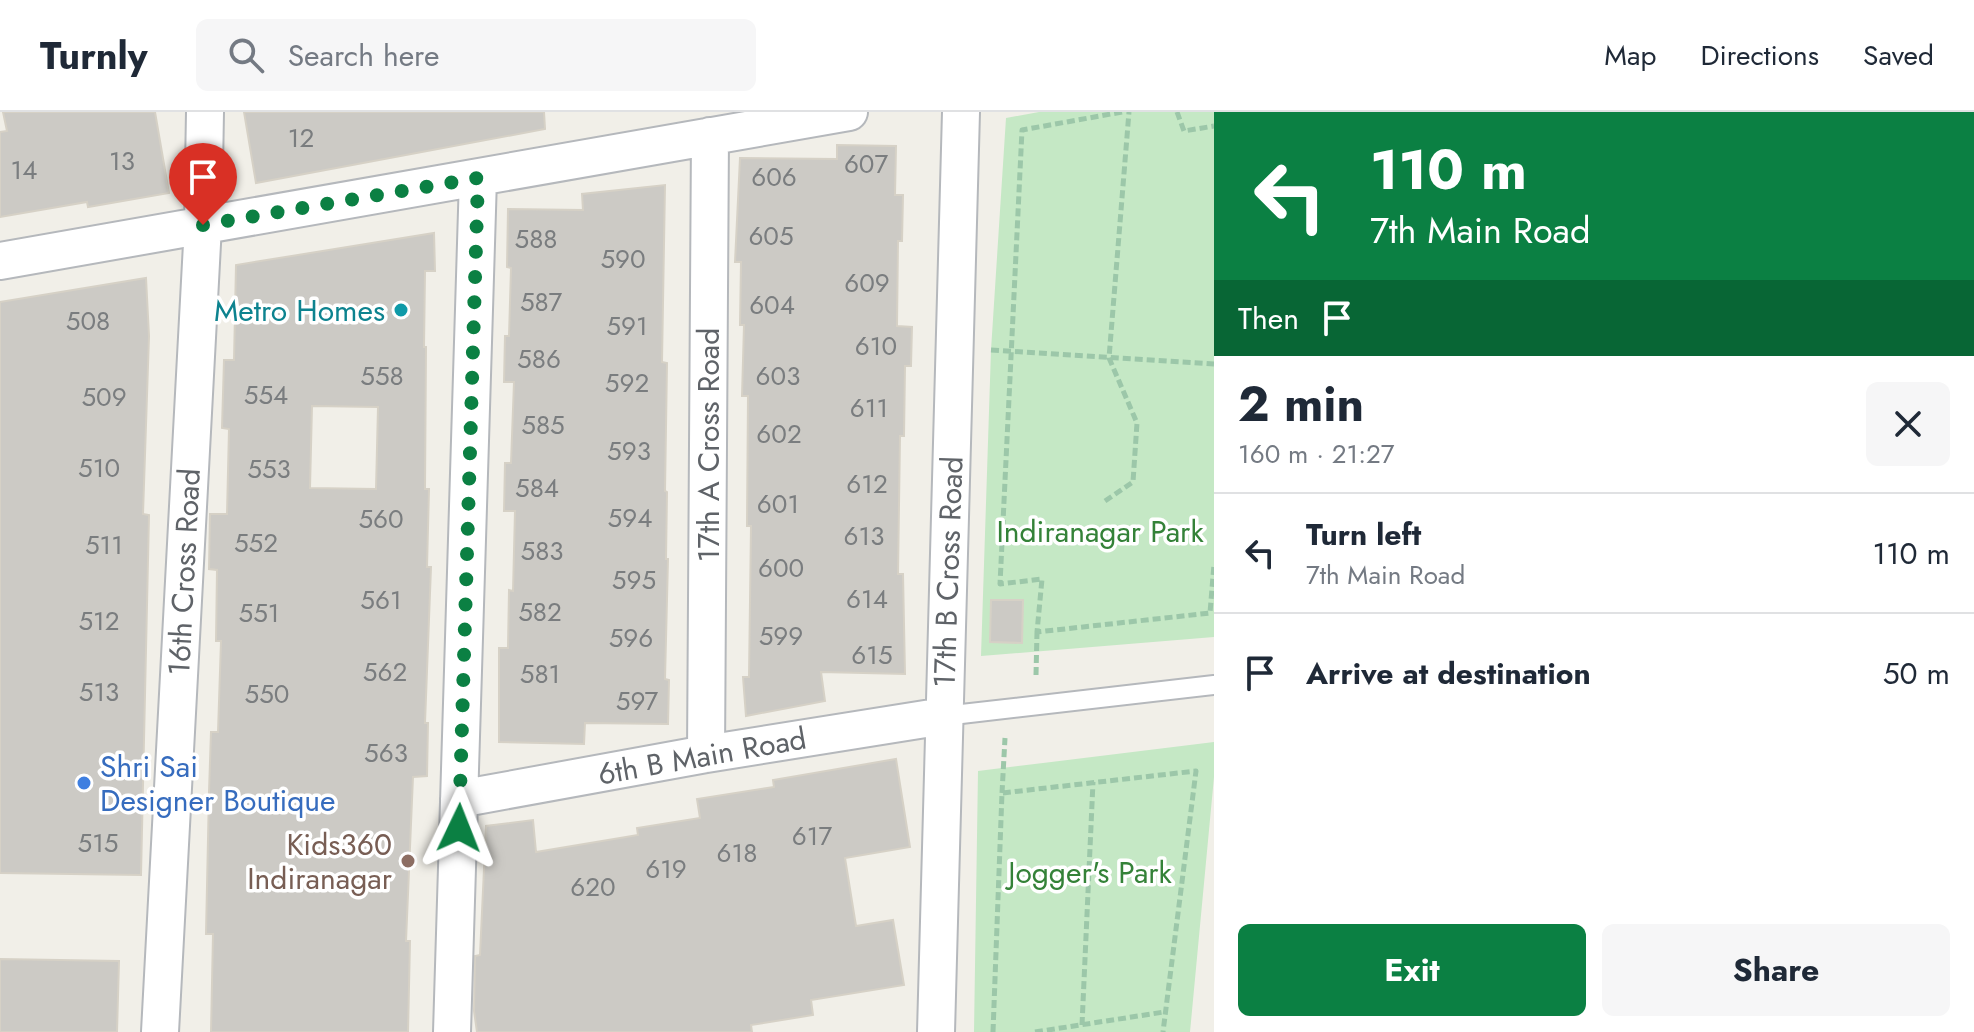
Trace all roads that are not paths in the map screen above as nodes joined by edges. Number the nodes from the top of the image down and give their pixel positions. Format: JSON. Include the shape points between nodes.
{"nodes":[{"id":1,"x":205,"y":112,"type":"edge"},
{"id":2,"x":849,"y":112,"type":"edge"},
{"id":3,"x":961,"y":112,"type":"edge"},
{"id":4,"x":710,"y":136,"type":"junction"},
{"id":5,"x":478,"y":178,"type":"junction"},
{"id":6,"x":203,"y":225,"type":"junction"},
{"id":7,"x":0,"y":261,"type":"edge"},
{"id":8,"x":1214,"y":685,"type":"edge"},
{"id":9,"x":944,"y":716,"type":"junction"},
{"id":10,"x":706,"y":754,"type":"junction"},
{"id":11,"x":459,"y":799,"type":"junction"},
{"id":12,"x":160,"y":1032,"type":"edge"},
{"id":13,"x":452,"y":1032,"type":"edge"},
{"id":14,"x":936,"y":1032,"type":"edge"}],
"edges":[{"from":1,"to":6,"type":"street","name":"16th Cross Road"},
{"from":2,"to":4,"type":"street"},
{"from":3,"to":9,"type":"street","name":"17th B Cross Road"},
{"from":4,"to":5,"type":"street"},
{"from":4,"to":10,"type":"street","name":"17th A Cross Road"},
{"from":5,"to":6,"type":"street"},
{"from":5,"to":11,"type":"street"},
{"from":6,"to":7,"type":"street"},
{"from":6,"to":12,"type":"street","name":"16th Cross Road"},
{"from":8,"to":9,"type":"lane"},
{"from":9,"to":10,"type":"street","name":"6th B Main Road"},
{"from":9,"to":14,"type":"street","name":"17th B Cross Road"},
{"from":10,"to":11,"type":"street","name":"6th B Main Road"},
{"from":11,"to":13,"type":"street"}]}
